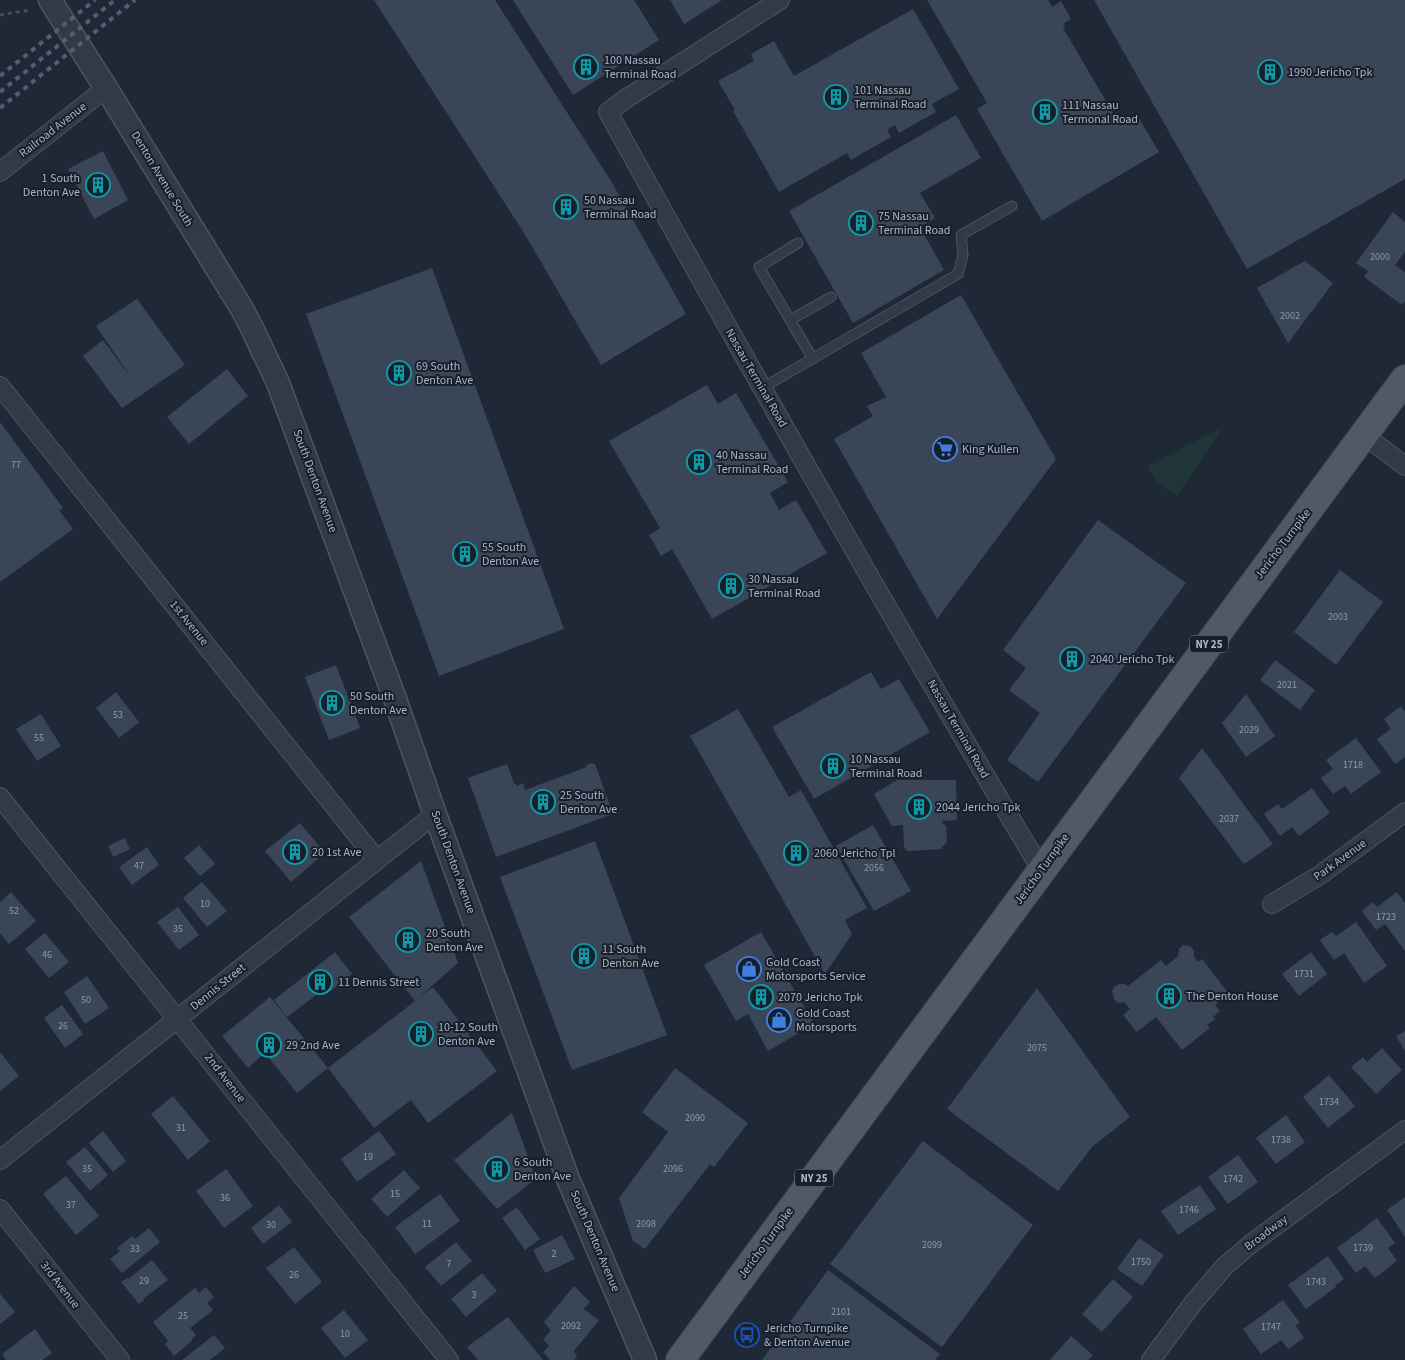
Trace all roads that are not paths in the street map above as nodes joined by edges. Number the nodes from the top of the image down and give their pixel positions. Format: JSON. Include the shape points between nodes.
{"nodes":[{"id":1,"x":50,"y":0,"type":"edge"},
{"id":2,"x":780,"y":0,"type":"edge"},
{"id":3,"x":106,"y":88,"type":"junction"},
{"id":4,"x":0,"y":172,"type":"edge"},
{"id":5,"x":1012,"y":206,"type":"dead end"},
{"id":6,"x":798,"y":243,"type":"dead end"},
{"id":7,"x":831,"y":297,"type":"dead end"},
{"id":8,"x":790,"y":320,"type":"junction"},
{"id":9,"x":813,"y":359,"type":"junction"},
{"id":10,"x":268,"y":361,"type":"joint"},
{"id":11,"x":1405,"y":379,"type":"edge"},
{"id":12,"x":0,"y":386,"type":"edge"},
{"id":13,"x":762,"y":388,"type":"junction"},
{"id":14,"x":1364,"y":434,"type":"junction"},
{"id":15,"x":1405,"y":466,"type":"edge"},
{"id":16,"x":0,"y":796,"type":"edge"},
{"id":17,"x":1405,"y":812,"type":"edge"},
{"id":18,"x":435,"y":814,"type":"junction"},
{"id":19,"x":377,"y":860,"type":"junction"},
{"id":20,"x":1042,"y":870,"type":"junction"},
{"id":21,"x":1272,"y":904,"type":"dead end"},
{"id":22,"x":178,"y":1019,"type":"junction"},
{"id":23,"x":1405,"y":1130,"type":"edge"},
{"id":24,"x":0,"y":1160,"type":"edge"},
{"id":25,"x":0,"y":1209,"type":"edge"},
{"id":26,"x":120,"y":1360,"type":"edge"},
{"id":27,"x":449,"y":1360,"type":"edge"},
{"id":28,"x":645,"y":1360,"type":"edge"},
{"id":29,"x":680,"y":1360,"type":"edge"},
{"id":30,"x":1151,"y":1360,"type":"edge"}],
"edges":[{"from":1,"to":3,"type":"street","name":"Denton Avenue South"},
{"from":2,"to":13,"type":"street","name":"Nassau Terminal Road","via":[[608,112]]},
{"from":3,"to":4,"type":"street","name":"Railroad Avenue"},
{"from":3,"to":10,"type":"street","name":"Denton Avenue South","via":[[242,309]]},
{"from":5,"to":9,"type":"lane","via":[[962,235],[963,255],[958,274]]},
{"from":6,"to":8,"type":"lane","via":[[759,267]]},
{"from":7,"to":8,"type":"lane"},
{"from":8,"to":9,"type":"lane"},
{"from":9,"to":13,"type":"lane"},
{"from":10,"to":18,"type":"street","name":"South Denton Avenue","via":[[389,680]]},
{"from":11,"to":14,"type":"main road","name":"Jericho Turnpike","number":"NY 25"},
{"from":12,"to":19,"type":"street","name":"1st Avenue"},
{"from":13,"to":20,"type":"street","name":"Nassau Terminal Road","via":[[847,540]]},
{"from":14,"to":15,"type":"street"},
{"from":14,"to":20,"type":"main road","name":"Jericho Turnpike","number":"NY 25"},
{"from":16,"to":22,"type":"street","name":"2nd Avenue"},
{"from":17,"to":21,"type":"street","name":"Park Avenue","via":[[1320,875]]},
{"from":18,"to":19,"type":"street","name":"Dennis Street"},
{"from":18,"to":28,"type":"street","name":"South Denton Avenue","via":[[568,1178]]},
{"from":19,"to":22,"type":"street","name":"Dennis Street"},
{"from":20,"to":29,"type":"main road","name":"Jericho Turnpike","number":"NY 25"},
{"from":22,"to":24,"type":"street","name":"Dennis Street"},
{"from":22,"to":27,"type":"street","name":"2nd Avenue"},
{"from":23,"to":30,"type":"street","name":"Broadway","via":[[1225,1266]]},
{"from":25,"to":26,"type":"street","name":"3rd Avenue"}]}
